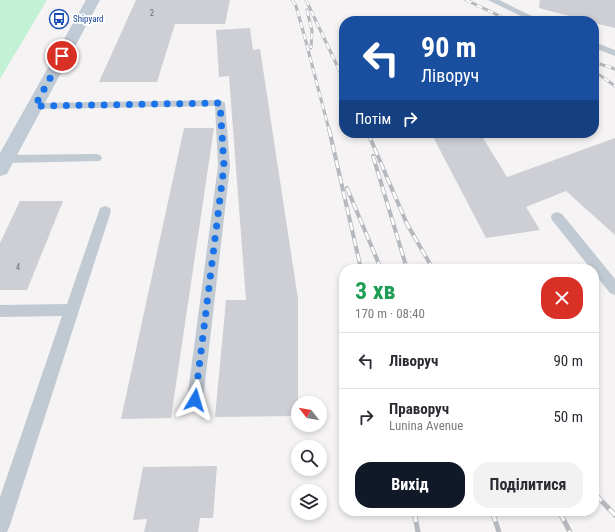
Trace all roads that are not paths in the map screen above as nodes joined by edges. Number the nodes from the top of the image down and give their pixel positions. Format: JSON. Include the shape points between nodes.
{"nodes":[{"id":1,"x":93,"y":0,"type":"edge"},
{"id":2,"x":492,"y":0,"type":"edge"},
{"id":3,"x":527,"y":16,"type":"edge"},
{"id":4,"x":599,"y":47,"type":"edge"},
{"id":5,"x":615,"y":52,"type":"edge"},
{"id":6,"x":35,"y":106,"type":"junction"},
{"id":7,"x":96,"y":158,"type":"dead end"},
{"id":8,"x":2,"y":166,"type":"edge"},
{"id":9,"x":105,"y":211,"type":"dead end"},
{"id":10,"x":557,"y":217,"type":"dead end"},
{"id":11,"x":595,"y":264,"type":"edge"},
{"id":12,"x":599,"y":269,"type":"edge"},
{"id":13,"x":615,"y":289,"type":"edge"},
{"id":14,"x":72,"y":310,"type":"junction"},
{"id":15,"x":0,"y":311,"type":"edge"},
{"id":16,"x":195,"y":400,"type":"dead end"},
{"id":17,"x":0,"y":525,"type":"edge"}],
"edges":[{"from":1,"to":6,"type":"street"},
{"from":2,"to":3,"type":"lane"},
{"from":4,"to":5,"type":"lane"},
{"from":6,"to":8,"type":"street"},
{"from":6,"to":16,"type":"lane","via":[[220,103],[224,166]]},
{"from":7,"to":8,"type":"lane"},
{"from":9,"to":14,"type":"lane"},
{"from":10,"to":11,"type":"lane"},
{"from":12,"to":13,"type":"lane"},
{"from":14,"to":15,"type":"lane"},
{"from":14,"to":17,"type":"lane"}]}
